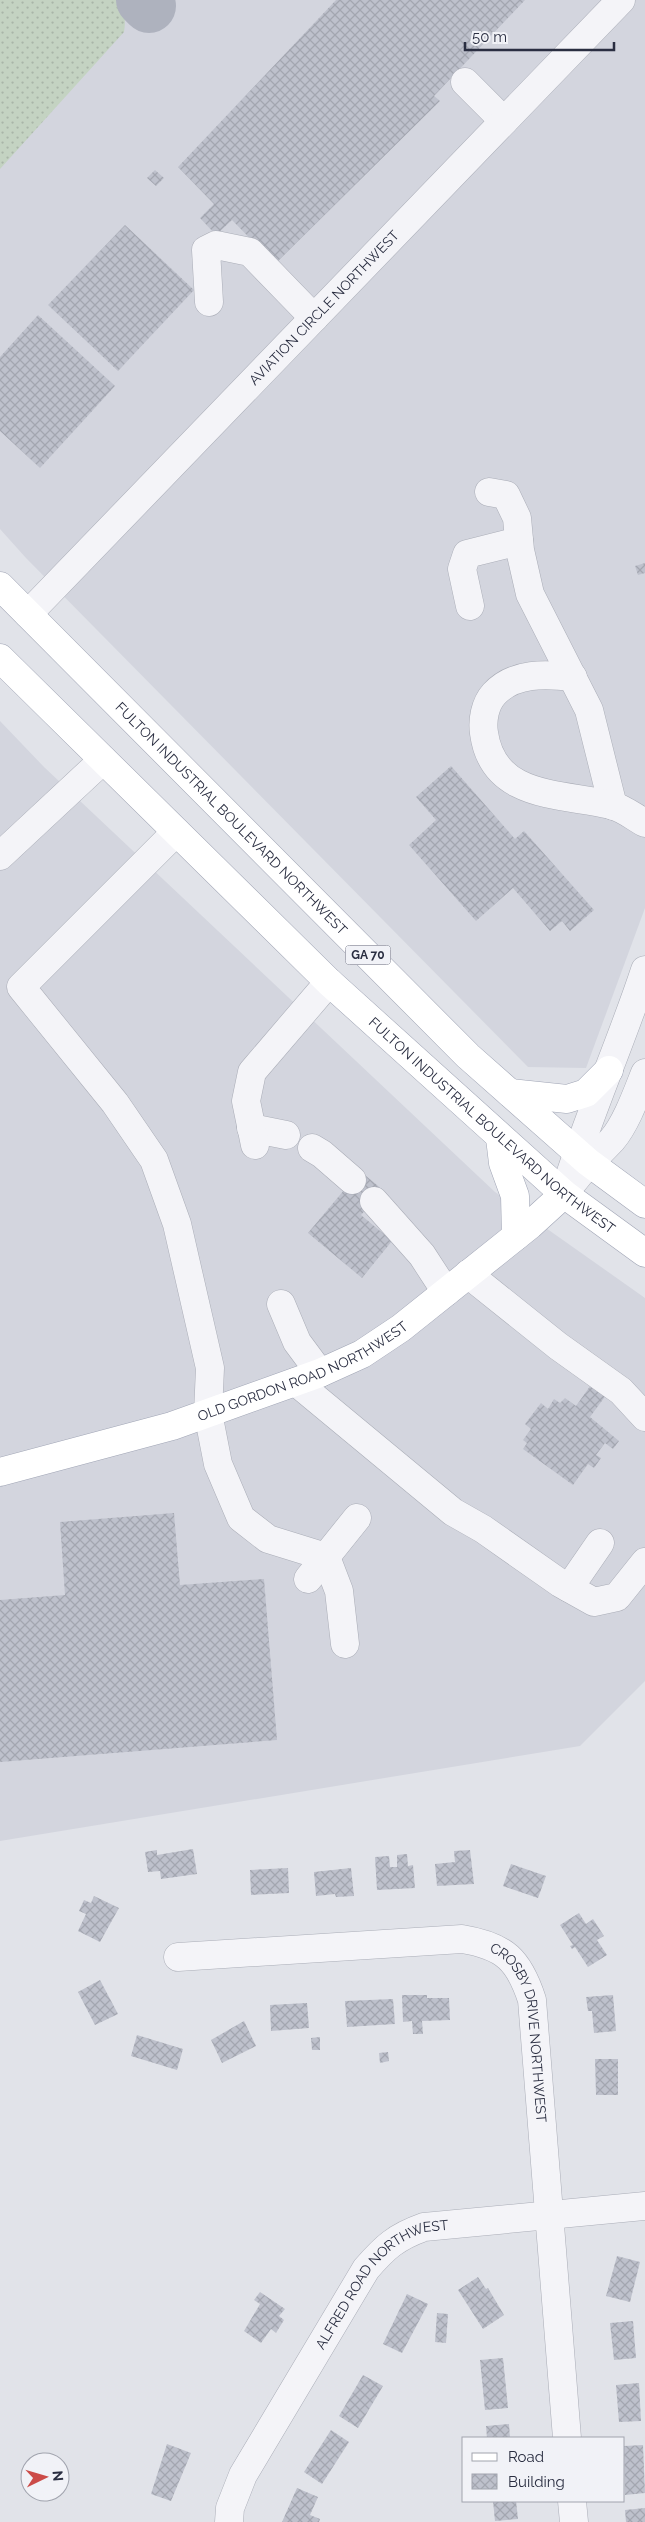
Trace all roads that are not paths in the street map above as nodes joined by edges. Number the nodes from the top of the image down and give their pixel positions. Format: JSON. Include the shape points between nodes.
{"nodes":[{"id":1,"x":621,"y":0,"type":"edge"},
{"id":2,"x":465,"y":82,"type":"dead end"},
{"id":3,"x":504,"y":121,"type":"junction"},
{"id":4,"x":209,"y":302,"type":"dead end"},
{"id":5,"x":314,"y":318,"type":"junction"},
{"id":6,"x":489,"y":492,"type":"dead end"},
{"id":7,"x":520,"y":541,"type":"junction"},
{"id":8,"x":0,"y":586,"type":"edge"},
{"id":9,"x":470,"y":606,"type":"dead end"},
{"id":10,"x":28,"y":614,"type":"junction"},
{"id":11,"x":0,"y":658,"type":"edge"},
{"id":12,"x":573,"y":677,"type":"junction"},
{"id":13,"x":104,"y":760,"type":"junction"},
{"id":14,"x":613,"y":806,"type":"junction"},
{"id":15,"x":645,"y":823,"type":"edge"},
{"id":16,"x":176,"y":832,"type":"junction"},
{"id":17,"x":3,"y":847,"type":"edge"},
{"id":18,"x":645,"y":970,"type":"edge"},
{"id":19,"x":329,"y":982,"type":"junction"},
{"id":20,"x":609,"y":1070,"type":"junction"},
{"id":21,"x":645,"y":1073,"type":"edge"},
{"id":22,"x":510,"y":1093,"type":"junction"},
{"id":23,"x":286,"y":1135,"type":"dead end"},
{"id":24,"x":500,"y":1138,"type":"junction"},
{"id":25,"x":312,"y":1148,"type":"dead end"},
{"id":26,"x":583,"y":1157,"type":"junction"},
{"id":27,"x":352,"y":1180,"type":"dead end"},
{"id":28,"x":564,"y":1194,"type":"junction"},
{"id":29,"x":374,"y":1201,"type":"dead end"},
{"id":30,"x":645,"y":1204,"type":"edge"},
{"id":31,"x":516,"y":1236,"type":"junction"},
{"id":32,"x":645,"y":1253,"type":"edge"},
{"id":33,"x":468,"y":1274,"type":"junction"},
{"id":34,"x":446,"y":1292,"type":"junction"},
{"id":35,"x":281,"y":1304,"type":"dead end"},
{"id":36,"x":308,"y":1378,"type":"junction"},
{"id":37,"x":208,"y":1413,"type":"junction"},
{"id":38,"x":645,"y":1417,"type":"edge"},
{"id":39,"x":0,"y":1472,"type":"edge"},
{"id":40,"x":357,"y":1518,"type":"dead end"},
{"id":41,"x":600,"y":1543,"type":"dead end"},
{"id":42,"x":326,"y":1557,"type":"junction"},
{"id":43,"x":645,"y":1562,"type":"edge"},
{"id":44,"x":308,"y":1579,"type":"dead end"},
{"id":45,"x":569,"y":1588,"type":"junction"},
{"id":46,"x":345,"y":1644,"type":"dead end"},
{"id":47,"x":178,"y":1957,"type":"dead end"},
{"id":48,"x":645,"y":2206,"type":"edge"},
{"id":49,"x":549,"y":2215,"type":"junction"},
{"id":50,"x":567,"y":2437,"type":"edge"},
{"id":51,"x":572,"y":2502,"type":"edge"},
{"id":52,"x":229,"y":2522,"type":"edge"},
{"id":53,"x":574,"y":2522,"type":"edge"}],
"edges":[{"from":1,"to":3,"type":"street","name":"AVIATION CIRCLE NORTHWEST"},
{"from":2,"to":3,"type":"street"},
{"from":3,"to":5,"type":"street","name":"AVIATION CIRCLE NORTHWEST"},
{"from":4,"to":5,"type":"street","via":[[206,250],[216,245],[250,252]]},
{"from":5,"to":10,"type":"street","name":"AVIATION CIRCLE NORTHWEST"},
{"from":6,"to":7,"type":"street","via":[[506,495],[517,518]]},
{"from":7,"to":9,"type":"street","via":[[467,554],[462,569]]},
{"from":7,"to":12,"type":"street","via":[[530,594]]},
{"from":8,"to":10,"type":"main road","name":"FULTON INDUSTRIAL BOULEVARD NORTHWEST","number":"GA 70"},
{"from":10,"to":22,"type":"main road","name":"FULTON INDUSTRIAL BOULEVARD NORTHWEST","number":"GA 70","via":[[468,1056]]},
{"from":11,"to":13,"type":"main road","name":"FULTON INDUSTRIAL BOULEVARD NORTHWEST"},
{"from":12,"to":14,"type":"street","via":[[589,710]]},
{"from":12,"to":14,"type":"street","via":[[548,674],[518,678],[494,694],[482,719],[486,748],[505,775],[536,792]]},
{"from":13,"to":16,"type":"main road","name":"FULTON INDUSTRIAL BOULEVARD NORTHWEST"},
{"from":13,"to":17,"type":"street"},
{"from":14,"to":15,"type":"street"},
{"from":16,"to":19,"type":"main road","name":"FULTON INDUSTRIAL BOULEVARD NORTHWEST"},
{"from":16,"to":37,"type":"street","via":[[21,986],[115,1103],[154,1160],[177,1224],[210,1368]]},
{"from":18,"to":20,"type":"street"},
{"from":19,"to":23,"type":"street","via":[[252,1072],[246,1101],[253,1136]]},
{"from":19,"to":24,"type":"main road","name":"FULTON INDUSTRIAL BOULEVARD NORTHWEST"},
{"from":20,"to":22,"type":"main road","via":[[586,1093],[567,1099]]},
{"from":20,"to":26,"type":"street"},
{"from":21,"to":26,"type":"street","via":[[636,1098],[613,1139]]},
{"from":22,"to":26,"type":"main road","name":"FULTON INDUSTRIAL BOULEVARD NORTHWEST","number":"GA 70"},
{"from":24,"to":28,"type":"main road","name":"FULTON INDUSTRIAL BOULEVARD NORTHWEST"},
{"from":24,"to":31,"type":"main road","via":[[502,1163],[515,1196]]},
{"from":25,"to":27,"type":"street"},
{"from":26,"to":28,"type":"street"},
{"from":26,"to":30,"type":"main road","name":"FULTON INDUSTRIAL BOULEVARD NORTHWEST","number":"GA 70"},
{"from":28,"to":31,"type":"main road","name":"OLD GORDON ROAD NORTHWEST"},
{"from":28,"to":32,"type":"main road","name":"FULTON INDUSTRIAL BOULEVARD NORTHWEST"},
{"from":29,"to":34,"type":"street","via":[[422,1254]]},
{"from":31,"to":33,"type":"main road","name":"OLD GORDON ROAD NORTHWEST"},
{"from":33,"to":34,"type":"main road","name":"OLD GORDON ROAD NORTHWEST"},
{"from":33,"to":38,"type":"street","via":[[558,1346],[621,1391]]},
{"from":34,"to":36,"type":"main road","name":"OLD GORDON ROAD NORTHWEST","via":[[370,1349]]},
{"from":35,"to":36,"type":"street"},
{"from":36,"to":37,"type":"main road","name":"OLD GORDON ROAD NORTHWEST"},
{"from":36,"to":45,"type":"street","via":[[452,1512]]},
{"from":37,"to":39,"type":"main road","name":"OLD GORDON ROAD NORTHWEST","via":[[172,1426]]},
{"from":37,"to":42,"type":"street","via":[[218,1464],[241,1518],[268,1539]]},
{"from":40,"to":42,"type":"street"},
{"from":41,"to":45,"type":"street"},
{"from":42,"to":44,"type":"street"},
{"from":42,"to":46,"type":"street","via":[[339,1591]]},
{"from":43,"to":45,"type":"street","via":[[617,1598],[594,1602]]},
{"from":47,"to":49,"type":"street","name":"CROSBY DRIVE NORTHWEST","via":[[462,1939],[484,1942],[508,1955],[524,1975],[532,2000]]},
{"from":48,"to":49,"type":"street","name":"ALFRED ROAD NORTHWEST"},
{"from":49,"to":50,"type":"street","name":"CROSBY DRIVE NORTHWEST"},
{"from":49,"to":52,"type":"street","name":"ALFRED ROAD NORTHWEST","via":[[424,2227],[384,2247],[366,2269],[242,2474],[230,2508]]},
{"from":51,"to":53,"type":"street"}]}
